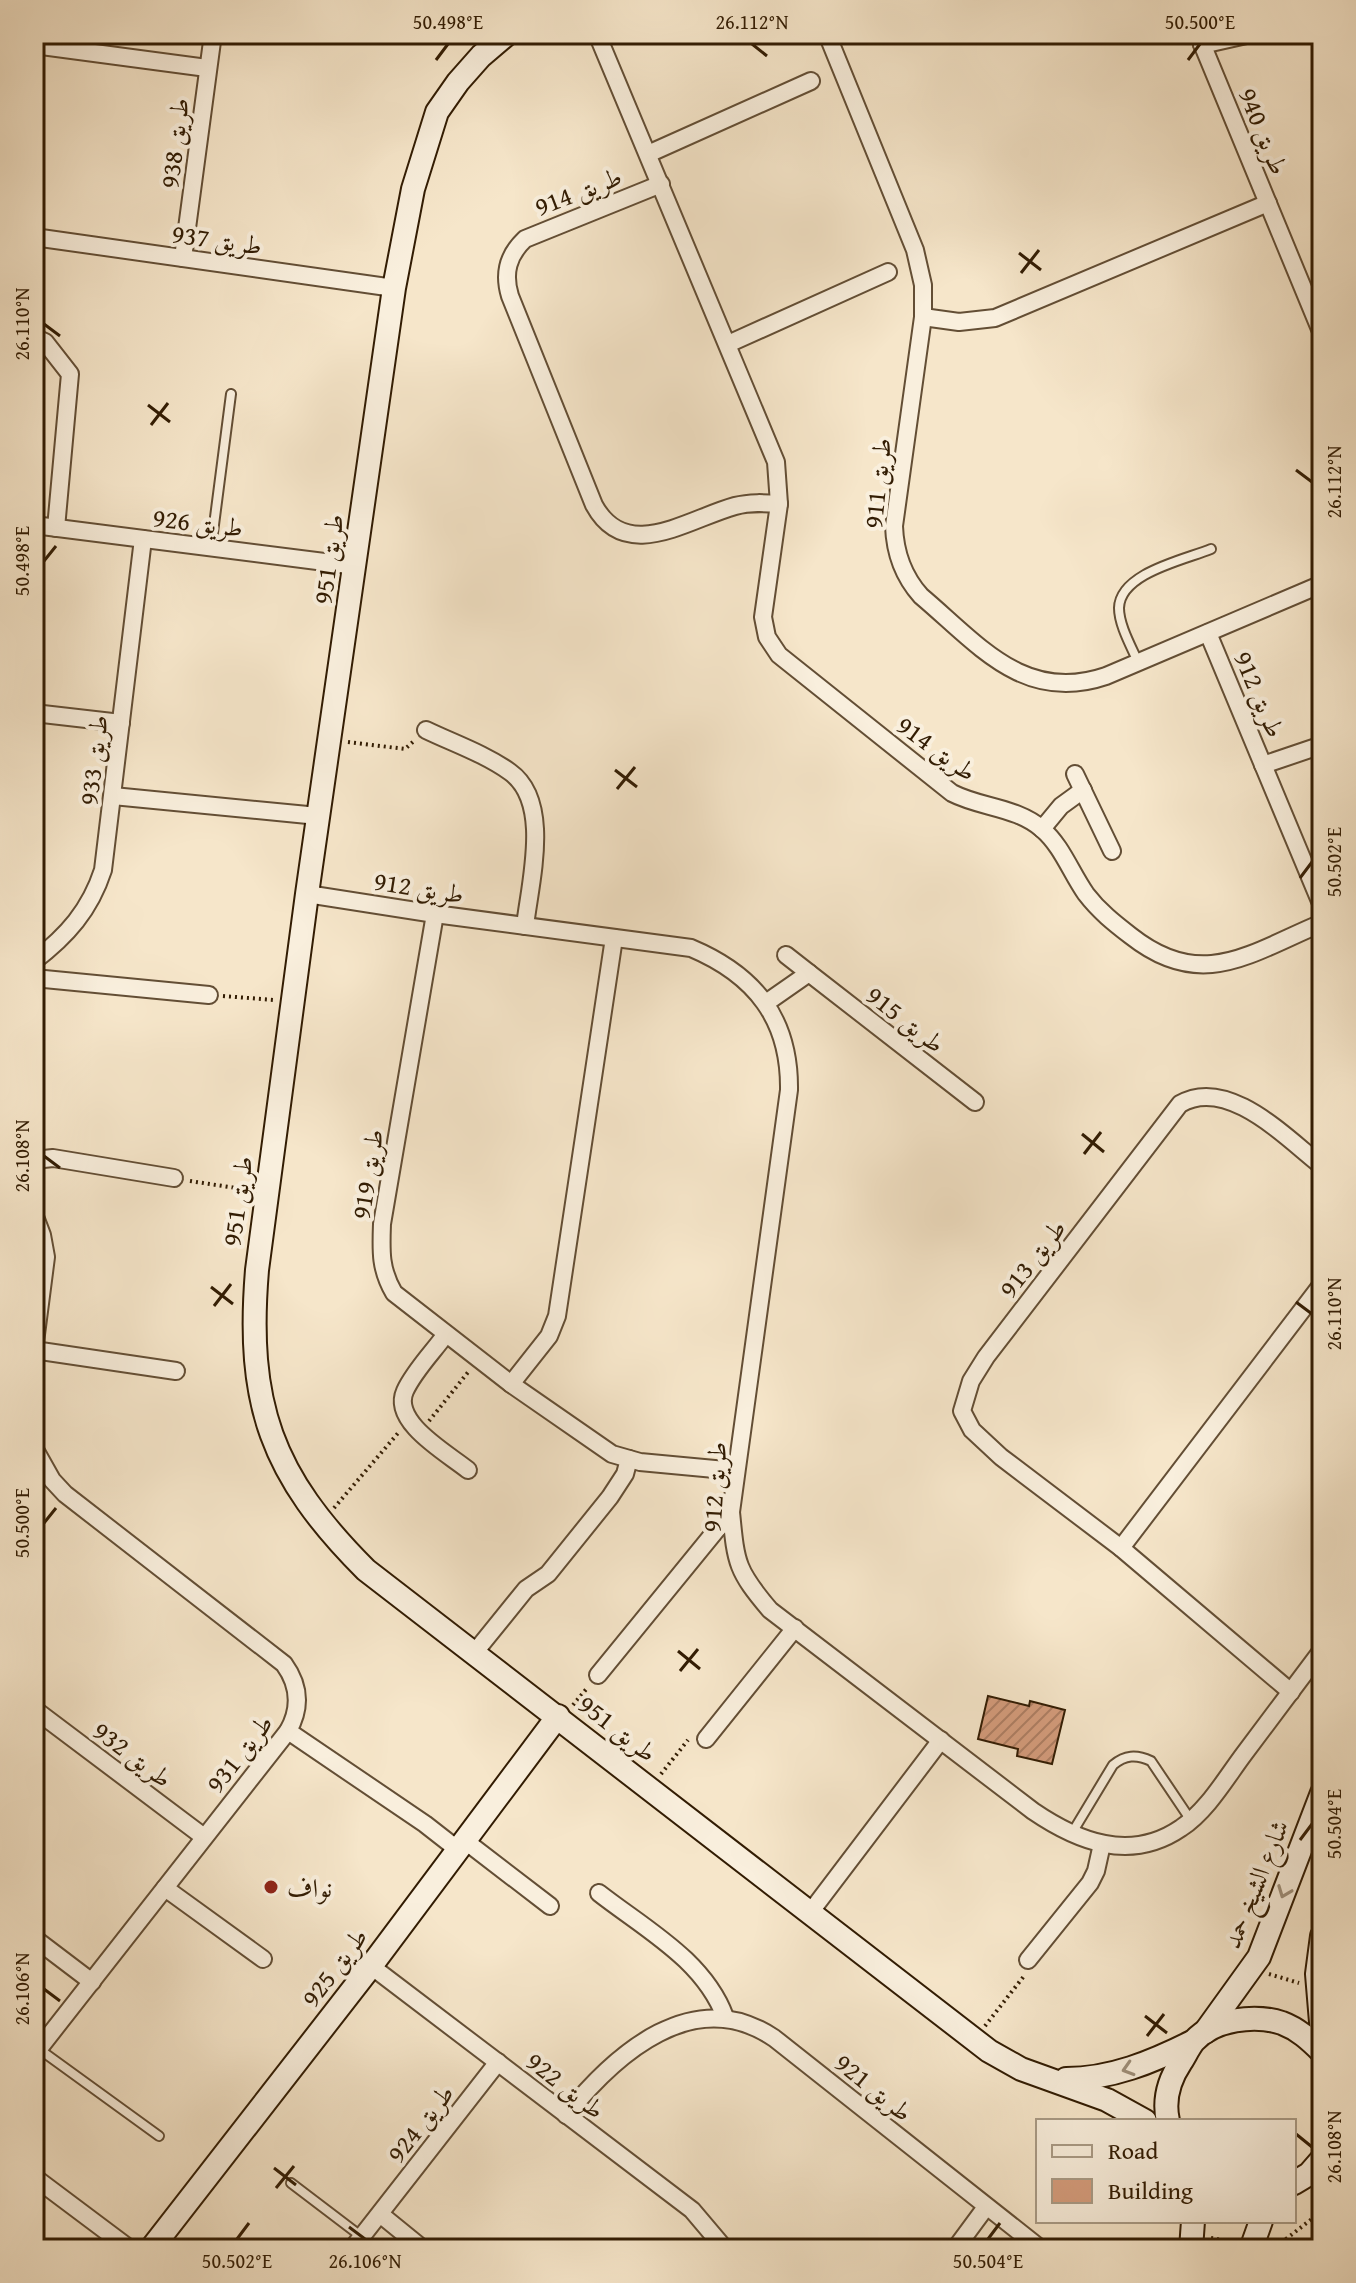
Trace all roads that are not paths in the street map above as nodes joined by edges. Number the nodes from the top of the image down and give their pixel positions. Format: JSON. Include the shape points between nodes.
{"nodes":[{"id":1,"x":213,"y":34,"type":"edge"},
{"id":2,"x":507,"y":34,"type":"edge"},
{"id":3,"x":597,"y":34,"type":"edge"},
{"id":4,"x":827,"y":34,"type":"edge"},
{"id":5,"x":1251,"y":34,"type":"edge"},
{"id":6,"x":1200,"y":40,"type":"edge"},
{"id":7,"x":34,"y":45,"type":"edge"},
{"id":8,"x":207,"y":68,"type":"junction"},
{"id":9,"x":811,"y":81,"type":"dead end"},
{"id":10,"x":648,"y":154,"type":"junction"},
{"id":11,"x":661,"y":184,"type":"junction"},
{"id":12,"x":1268,"y":203,"type":"junction"},
{"id":13,"x":34,"y":237,"type":"edge"},
{"id":14,"x":183,"y":258,"type":"junction"},
{"id":15,"x":888,"y":272,"type":"dead end"},
{"id":16,"x":394,"y":288,"type":"junction"},
{"id":17,"x":923,"y":317,"type":"junction"},
{"id":18,"x":1322,"y":334,"type":"edge"},
{"id":19,"x":34,"y":337,"type":"edge"},
{"id":20,"x":728,"y":344,"type":"junction"},
{"id":21,"x":231,"y":394,"type":"dead end"},
{"id":22,"x":779,"y":504,"type":"junction"},
{"id":23,"x":34,"y":525,"type":"edge"},
{"id":24,"x":56,"y":528,"type":"junction"},
{"id":25,"x":143,"y":539,"type":"junction"},
{"id":26,"x":211,"y":548,"type":"junction"},
{"id":27,"x":1211,"y":549,"type":"dead end"},
{"id":28,"x":356,"y":566,"type":"junction"},
{"id":29,"x":1322,"y":584,"type":"edge"},
{"id":30,"x":1208,"y":633,"type":"junction"},
{"id":31,"x":1138,"y":662,"type":"junction"},
{"id":32,"x":34,"y":713,"type":"edge"},
{"id":33,"x":121,"y":723,"type":"junction"},
{"id":34,"x":426,"y":730,"type":"road end"},
{"id":35,"x":1322,"y":745,"type":"edge"},
{"id":36,"x":1263,"y":765,"type":"junction"},
{"id":37,"x":1075,"y":774,"type":"dead end"},
{"id":38,"x":1083,"y":790,"type":"junction"},
{"id":39,"x":113,"y":796,"type":"junction"},
{"id":40,"x":318,"y":816,"type":"junction"},
{"id":41,"x":1042,"y":829,"type":"junction"},
{"id":42,"x":1112,"y":851,"type":"dead end"},
{"id":43,"x":307,"y":894,"type":"junction"},
{"id":44,"x":1322,"y":906,"type":"edge"},
{"id":45,"x":435,"y":914,"type":"junction"},
{"id":46,"x":1322,"y":923,"type":"edge"},
{"id":47,"x":525,"y":926,"type":"junction"},
{"id":48,"x":614,"y":938,"type":"junction"},
{"id":49,"x":786,"y":955,"type":"dead end"},
{"id":50,"x":34,"y":961,"type":"edge"},
{"id":51,"x":809,"y":973,"type":"junction"},
{"id":52,"x":34,"y":978,"type":"edge"},
{"id":53,"x":209,"y":995,"type":"road end"},
{"id":54,"x":766,"y":1003,"type":"junction"},
{"id":55,"x":975,"y":1102,"type":"dead end"},
{"id":56,"x":34,"y":1160,"type":"edge"},
{"id":57,"x":1322,"y":1166,"type":"edge"},
{"id":58,"x":174,"y":1178,"type":"road end"},
{"id":59,"x":34,"y":1214,"type":"edge"},
{"id":60,"x":1322,"y":1284,"type":"edge"},
{"id":61,"x":446,"y":1334,"type":"junction"},
{"id":62,"x":34,"y":1350,"type":"edge"},
{"id":63,"x":176,"y":1371,"type":"dead end"},
{"id":64,"x":511,"y":1384,"type":"junction"},
{"id":65,"x":34,"y":1448,"type":"edge"},
{"id":66,"x":629,"y":1459,"type":"junction"},
{"id":67,"x":468,"y":1470,"type":"dead end"},
{"id":68,"x":736,"y":1471,"type":"junction"},
{"id":69,"x":731,"y":1512,"type":"junction"},
{"id":70,"x":1121,"y":1548,"type":"junction"},
{"id":71,"x":795,"y":1628,"type":"junction"},
{"id":72,"x":1322,"y":1650,"type":"edge"},
{"id":73,"x":475,"y":1652,"type":"junction"},
{"id":74,"x":598,"y":1675,"type":"road end"},
{"id":75,"x":1291,"y":1692,"type":"junction"},
{"id":76,"x":34,"y":1709,"type":"edge"},
{"id":77,"x":560,"y":1718,"type":"junction"},
{"id":78,"x":288,"y":1731,"type":"junction"},
{"id":79,"x":706,"y":1739,"type":"road end"},
{"id":80,"x":941,"y":1740,"type":"junction"},
{"id":81,"x":1322,"y":1793,"type":"edge"},
{"id":82,"x":1190,"y":1819,"type":"junction"},
{"id":83,"x":1071,"y":1834,"type":"junction"},
{"id":84,"x":204,"y":1837,"type":"junction"},
{"id":85,"x":460,"y":1844,"type":"junction"},
{"id":86,"x":1102,"y":1844,"type":"junction"},
{"id":87,"x":165,"y":1888,"type":"junction"},
{"id":88,"x":599,"y":1893,"type":"dead end"},
{"id":89,"x":550,"y":1906,"type":"dead end"},
{"id":90,"x":809,"y":1914,"type":"junction"},
{"id":91,"x":1322,"y":1936,"type":"edge"},
{"id":92,"x":34,"y":1938,"type":"edge"},
{"id":93,"x":263,"y":1959,"type":"dead end"},
{"id":94,"x":1028,"y":1960,"type":"road end"},
{"id":95,"x":371,"y":1966,"type":"junction"},
{"id":96,"x":92,"y":1982,"type":"junction"},
{"id":97,"x":725,"y":2017,"type":"junction"},
{"id":98,"x":1322,"y":2034,"type":"edge"},
{"id":99,"x":1200,"y":2037,"type":"junction"},
{"id":100,"x":36,"y":2052,"type":"edge"},
{"id":101,"x":1322,"y":2052,"type":"edge"},
{"id":102,"x":498,"y":2062,"type":"junction"},
{"id":103,"x":1056,"y":2079,"type":"junction"},
{"id":104,"x":566,"y":2115,"type":"junction"},
{"id":105,"x":1141,"y":2119,"type":"edge"},
{"id":106,"x":1168,"y":2119,"type":"edge"},
{"id":107,"x":159,"y":2136,"type":"dead end"},
{"id":108,"x":1322,"y":2159,"type":"edge"},
{"id":109,"x":34,"y":2177,"type":"edge"},
{"id":110,"x":1296,"y":2182,"type":"edge"},
{"id":111,"x":291,"y":2183,"type":"dead end"},
{"id":112,"x":986,"y":2207,"type":"junction"},
{"id":113,"x":380,"y":2214,"type":"junction"},
{"id":114,"x":1260,"y":2223,"type":"edge"},
{"id":115,"x":357,"y":2243,"type":"edge"},
{"id":116,"x":1252,"y":2247,"type":"edge"},
{"id":117,"x":130,"y":2249,"type":"edge"},
{"id":118,"x":151,"y":2249,"type":"edge"},
{"id":119,"x":423,"y":2249,"type":"edge"},
{"id":120,"x":725,"y":2249,"type":"edge"},
{"id":121,"x":955,"y":2249,"type":"edge"},
{"id":122,"x":1041,"y":2249,"type":"edge"}],
"edges":[{"from":1,"to":8,"type":"street","name":"طريق 938"},
{"from":2,"to":16,"type":"street","name":"طريق 951","via":[[481,56],[437,112],[413,189]]},
{"from":3,"to":10,"type":"street","name":"طريق 914"},
{"from":4,"to":17,"type":"street","name":"طريق 911","via":[[915,250]]},
{"from":5,"to":6,"type":"street"},
{"from":6,"to":12,"type":"street","name":"طريق 940"},
{"from":7,"to":8,"type":"street"},
{"from":8,"to":14,"type":"street","name":"طريق 938"},
{"from":9,"to":10,"type":"street","name":"طريق 914"},
{"from":10,"to":11,"type":"street","name":"طريق 914"},
{"from":11,"to":20,"type":"street","name":"طريق 914"},
{"from":11,"to":22,"type":"street","name":"طريق 914","via":[[525,239],[508,265],[510,296],[594,505],[607,524],[617,531],[651,535],[736,506]]},
{"from":12,"to":17,"type":"street","via":[[995,318],[959,322]]},
{"from":12,"to":18,"type":"street","name":"طريق 940"},
{"from":13,"to":14,"type":"street","name":"طريق 937"},
{"from":14,"to":16,"type":"street","name":"طريق 937"},
{"from":15,"to":20,"type":"street"},
{"from":16,"to":28,"type":"street","name":"طريق 951"},
{"from":17,"to":31,"type":"street","name":"طريق 911","via":[[894,526],[898,557],[911,585],[1006,667],[1029,678],[1054,684],[1089,682]]},
{"from":19,"to":24,"type":"street","via":[[45,342],[70,374]]},
{"from":20,"to":22,"type":"street","name":"طريق 914","via":[[776,462]]},
{"from":21,"to":26,"type":"lane"},
{"from":22,"to":41,"type":"street","name":"طريق 914","via":[[763,617],[767,637],[779,655],[952,793],[1019,814]]},
{"from":23,"to":24,"type":"street","name":"طريق 926"},
{"from":24,"to":25,"type":"street","name":"طريق 926"},
{"from":25,"to":26,"type":"street","name":"طريق 926"},
{"from":25,"to":33,"type":"street","name":"طريق 933"},
{"from":26,"to":28,"type":"street","name":"طريق 926"},
{"from":27,"to":31,"type":"lane","via":[[1138,577],[1126,587],[1120,614]]},
{"from":28,"to":40,"type":"street","name":"طريق 951"},
{"from":29,"to":30,"type":"street","name":"طريق 911"},
{"from":30,"to":31,"type":"street","name":"طريق 911"},
{"from":30,"to":36,"type":"street","name":"طريق 912"},
{"from":32,"to":33,"type":"street"},
{"from":33,"to":39,"type":"street","name":"طريق 933"},
{"from":34,"to":47,"type":"street","via":[[512,773],[531,799],[535,831]]},
{"from":35,"to":36,"type":"street"},
{"from":36,"to":44,"type":"street","name":"طريق 912"},
{"from":37,"to":38,"type":"street"},
{"from":38,"to":41,"type":"street"},
{"from":38,"to":42,"type":"street"},
{"from":39,"to":40,"type":"street"},
{"from":39,"to":50,"type":"street","name":"طريق 933","via":[[106,852],[90,903],[69,932]]},
{"from":40,"to":43,"type":"street","name":"طريق 951"},
{"from":41,"to":46,"type":"street","name":"طريق 914","via":[[1106,916],[1149,950],[1174,962],[1229,962]]},
{"from":43,"to":45,"type":"street","name":"طريق 912"},
{"from":43,"to":73,"type":"street","name":"طريق 951","via":[[252,1323],[263,1410],[278,1451],[321,1523],[366,1570]]},
{"from":45,"to":47,"type":"street","name":"طريق 912"},
{"from":45,"to":61,"type":"street","name":"طريق 919","via":[[380,1258],[394,1293]]},
{"from":47,"to":48,"type":"street","name":"طريق 912"},
{"from":48,"to":54,"type":"street","name":"طريق 912","via":[[703,953],[736,972]]},
{"from":48,"to":64,"type":"street","via":[[557,1316],[549,1336]]},
{"from":49,"to":51,"type":"street","name":"طريق 915"},
{"from":51,"to":54,"type":"street"},
{"from":51,"to":55,"type":"street","name":"طريق 915"},
{"from":52,"to":53,"type":"street"},
{"from":54,"to":68,"type":"street","name":"طريق 912","via":[[789,1060],[789,1090]]},
{"from":56,"to":58,"type":"street","via":[[53,1158]]},
{"from":57,"to":70,"type":"street","name":"طريق 913","via":[[1226,1099],[1208,1095],[1180,1104],[971,1381],[962,1411],[972,1430]]},
{"from":59,"to":62,"type":"street","via":[[46,1257]]},
{"from":60,"to":70,"type":"street"},
{"from":61,"to":64,"type":"street","name":"طريق 919"},
{"from":61,"to":67,"type":"street","via":[[404,1392],[402,1407],[414,1427]]},
{"from":62,"to":63,"type":"street"},
{"from":64,"to":66,"type":"street","name":"طريق 919","via":[[596,1445]]},
{"from":65,"to":78,"type":"street","name":"طريق 931","via":[[65,1494],[284,1664],[298,1697]]},
{"from":66,"to":68,"type":"street","name":"طريق 919"},
{"from":66,"to":73,"type":"street","via":[[601,1509]]},
{"from":68,"to":69,"type":"street","name":"طريق 912"},
{"from":69,"to":71,"type":"street","name":"طريق 912","via":[[742,1573],[770,1610]]},
{"from":69,"to":74,"type":"street"},
{"from":70,"to":75,"type":"street","name":"طريق 913"},
{"from":71,"to":79,"type":"street"},
{"from":71,"to":80,"type":"street","name":"طريق 912"},
{"from":72,"to":75,"type":"street","name":"طريق 912"},
{"from":73,"to":77,"type":"street","name":"طريق 951"},
{"from":75,"to":82,"type":"street","name":"طريق 912"},
{"from":76,"to":84,"type":"street","name":"طريق 932"},
{"from":77,"to":85,"type":"street","name":"طريق 925"},
{"from":77,"to":90,"type":"street","name":"طريق 951"},
{"from":78,"to":84,"type":"street","name":"طريق 931"},
{"from":78,"to":85,"type":"street"},
{"from":80,"to":83,"type":"street","name":"طريق 912"},
{"from":80,"to":90,"type":"street"},
{"from":81,"to":99,"type":"street","name":"شارع الشيخ حمد","one_way":true,"via":[[1259,1957]]},
{"from":82,"to":83,"type":"lane","via":[[1151,1761],[1131,1756],[1113,1765]]},
{"from":82,"to":86,"type":"street","name":"طريق 912","via":[[1150,1843]]},
{"from":83,"to":86,"type":"street","name":"طريق 912"},
{"from":84,"to":87,"type":"street","name":"طريق 931"},
{"from":85,"to":89,"type":"street"},
{"from":85,"to":95,"type":"street","name":"طريق 925"},
{"from":86,"to":94,"type":"street","via":[[1090,1883]]},
{"from":87,"to":93,"type":"street"},
{"from":87,"to":96,"type":"street","name":"طريق 931"},
{"from":88,"to":97,"type":"street","via":[[694,1967],[713,1990]]},
{"from":90,"to":103,"type":"street","name":"طريق 951","via":[[974,2040],[1021,2069]]},
{"from":91,"to":98,"type":"street","via":[[1317,1974]]},
{"from":92,"to":96,"type":"street"},
{"from":95,"to":102,"type":"street","name":"طريق 922"},
{"from":95,"to":118,"type":"street","name":"طريق 925"},
{"from":96,"to":100,"type":"street","name":"طريق 931"},
{"from":97,"to":104,"type":"street","name":"طريق 921","via":[[687,2021],[643,2042],[588,2087]]},
{"from":97,"to":112,"type":"street","name":"طريق 921","via":[[774,2038]]},
{"from":99,"to":101,"type":"street","name":"طريق 951","via":[[1229,2021],[1256,2018],[1305,2035]]},
{"from":99,"to":103,"type":"street","name":"طريق 951","one_way":true,"via":[[1115,2073]]},
{"from":99,"to":106,"type":"street","name":"شارع الشيخ حمد","via":[[1170,2079]]},
{"from":100,"to":107,"type":"lane","name":"طريق 931"},
{"from":102,"to":104,"type":"street","name":"طريق 922"},
{"from":102,"to":113,"type":"street","name":"طريق 924"},
{"from":103,"to":105,"type":"street","name":"طريق 951"},
{"from":104,"to":120,"type":"street","name":"طريق 922","via":[[692,2210]]},
{"from":108,"to":110,"type":"street"},
{"from":109,"to":117,"type":"street"},
{"from":111,"to":115,"type":"lane"},
{"from":112,"to":121,"type":"street"},
{"from":112,"to":122,"type":"street","name":"طريق 921"},
{"from":113,"to":115,"type":"street","name":"طريق 924"},
{"from":113,"to":119,"type":"street"},
{"from":114,"to":116,"type":"street"}]}
